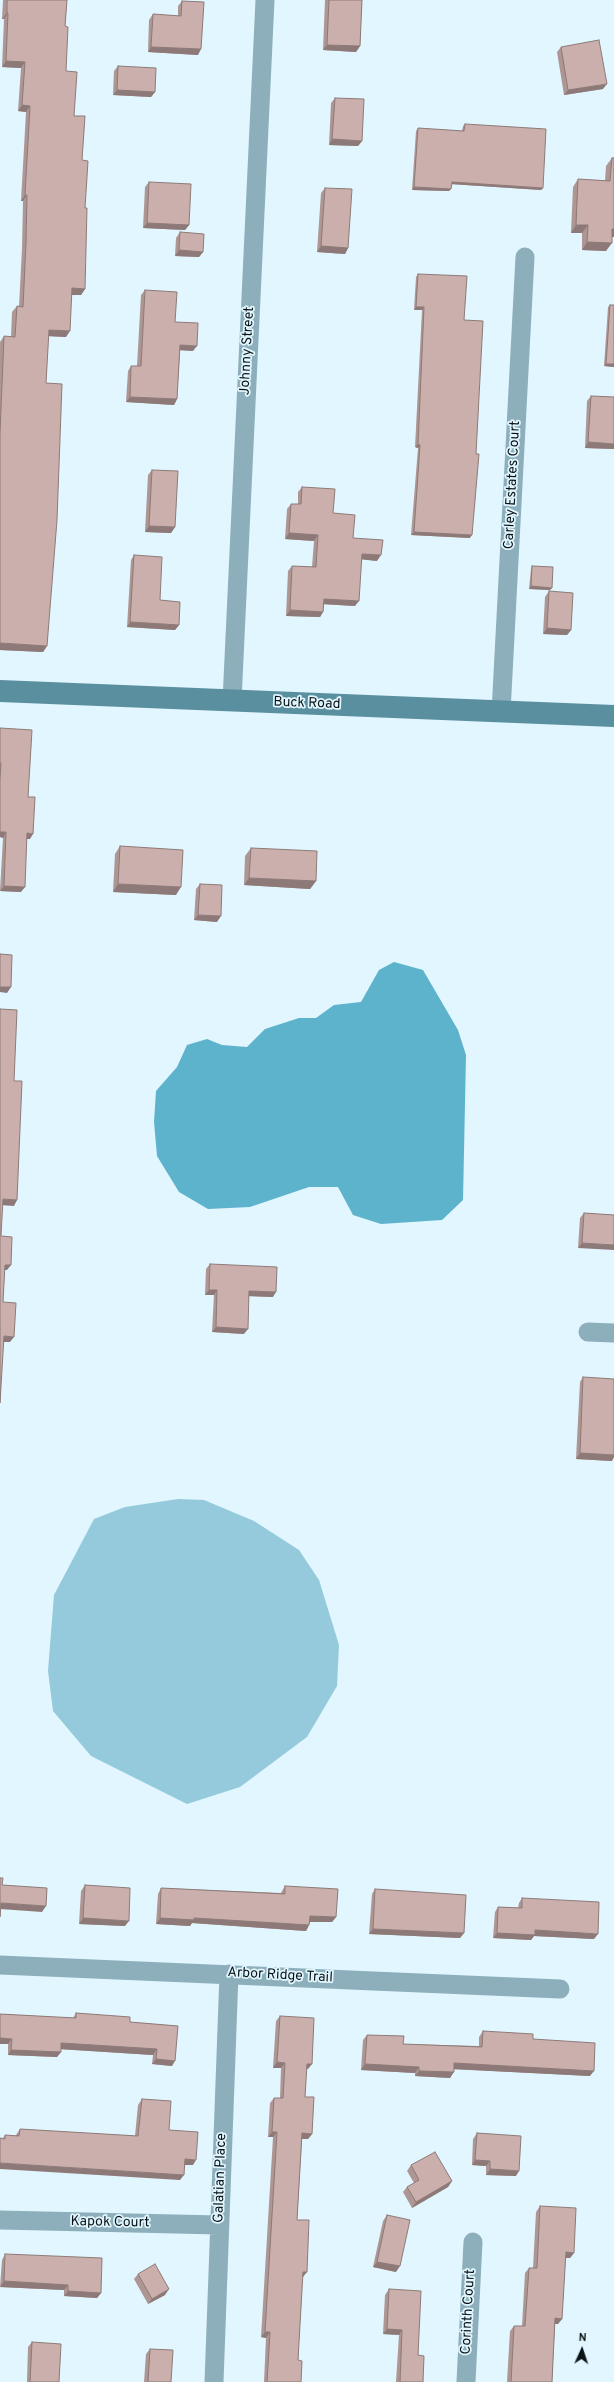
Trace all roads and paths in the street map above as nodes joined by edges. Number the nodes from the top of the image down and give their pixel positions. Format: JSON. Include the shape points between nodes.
{"nodes":[{"id":1,"x":265,"y":0,"type":"edge"},
{"id":2,"x":525,"y":257,"type":"dead end"},
{"id":3,"x":0,"y":691,"type":"edge"},
{"id":4,"x":232,"y":701,"type":"junction"},
{"id":5,"x":501,"y":712,"type":"junction"},
{"id":6,"x":614,"y":716,"type":"edge"},
{"id":7,"x":588,"y":1332,"type":"dead end"},
{"id":8,"x":614,"y":1333,"type":"edge"},
{"id":9,"x":0,"y":1966,"type":"edge"},
{"id":10,"x":228,"y":1974,"type":"junction"},
{"id":11,"x":560,"y":1989,"type":"dead end"},
{"id":12,"x":0,"y":2220,"type":"edge"},
{"id":13,"x":219,"y":2225,"type":"junction"},
{"id":14,"x":473,"y":2242,"type":"dead end"},
{"id":15,"x":214,"y":2382,"type":"edge"},
{"id":16,"x":466,"y":2382,"type":"edge"}],
"edges":[{"from":1,"to":4,"type":"street","name":"Johnny Street"},
{"from":2,"to":5,"type":"street","name":"Carley Estates Court"},
{"from":3,"to":4,"type":"street","name":"Buck Road"},
{"from":4,"to":5,"type":"street","name":"Buck Road"},
{"from":5,"to":6,"type":"street","name":"Buck Road"},
{"from":7,"to":8,"type":"street"},
{"from":9,"to":10,"type":"street","name":"Arbor Ridge Trail"},
{"from":10,"to":11,"type":"street","name":"Arbor Ridge Trail"},
{"from":10,"to":13,"type":"street","name":"Galatian Place"},
{"from":12,"to":13,"type":"street","name":"Kapok Court"},
{"from":13,"to":15,"type":"street","name":"Galatian Place"},
{"from":14,"to":16,"type":"street","name":"Corinth Court"}]}
